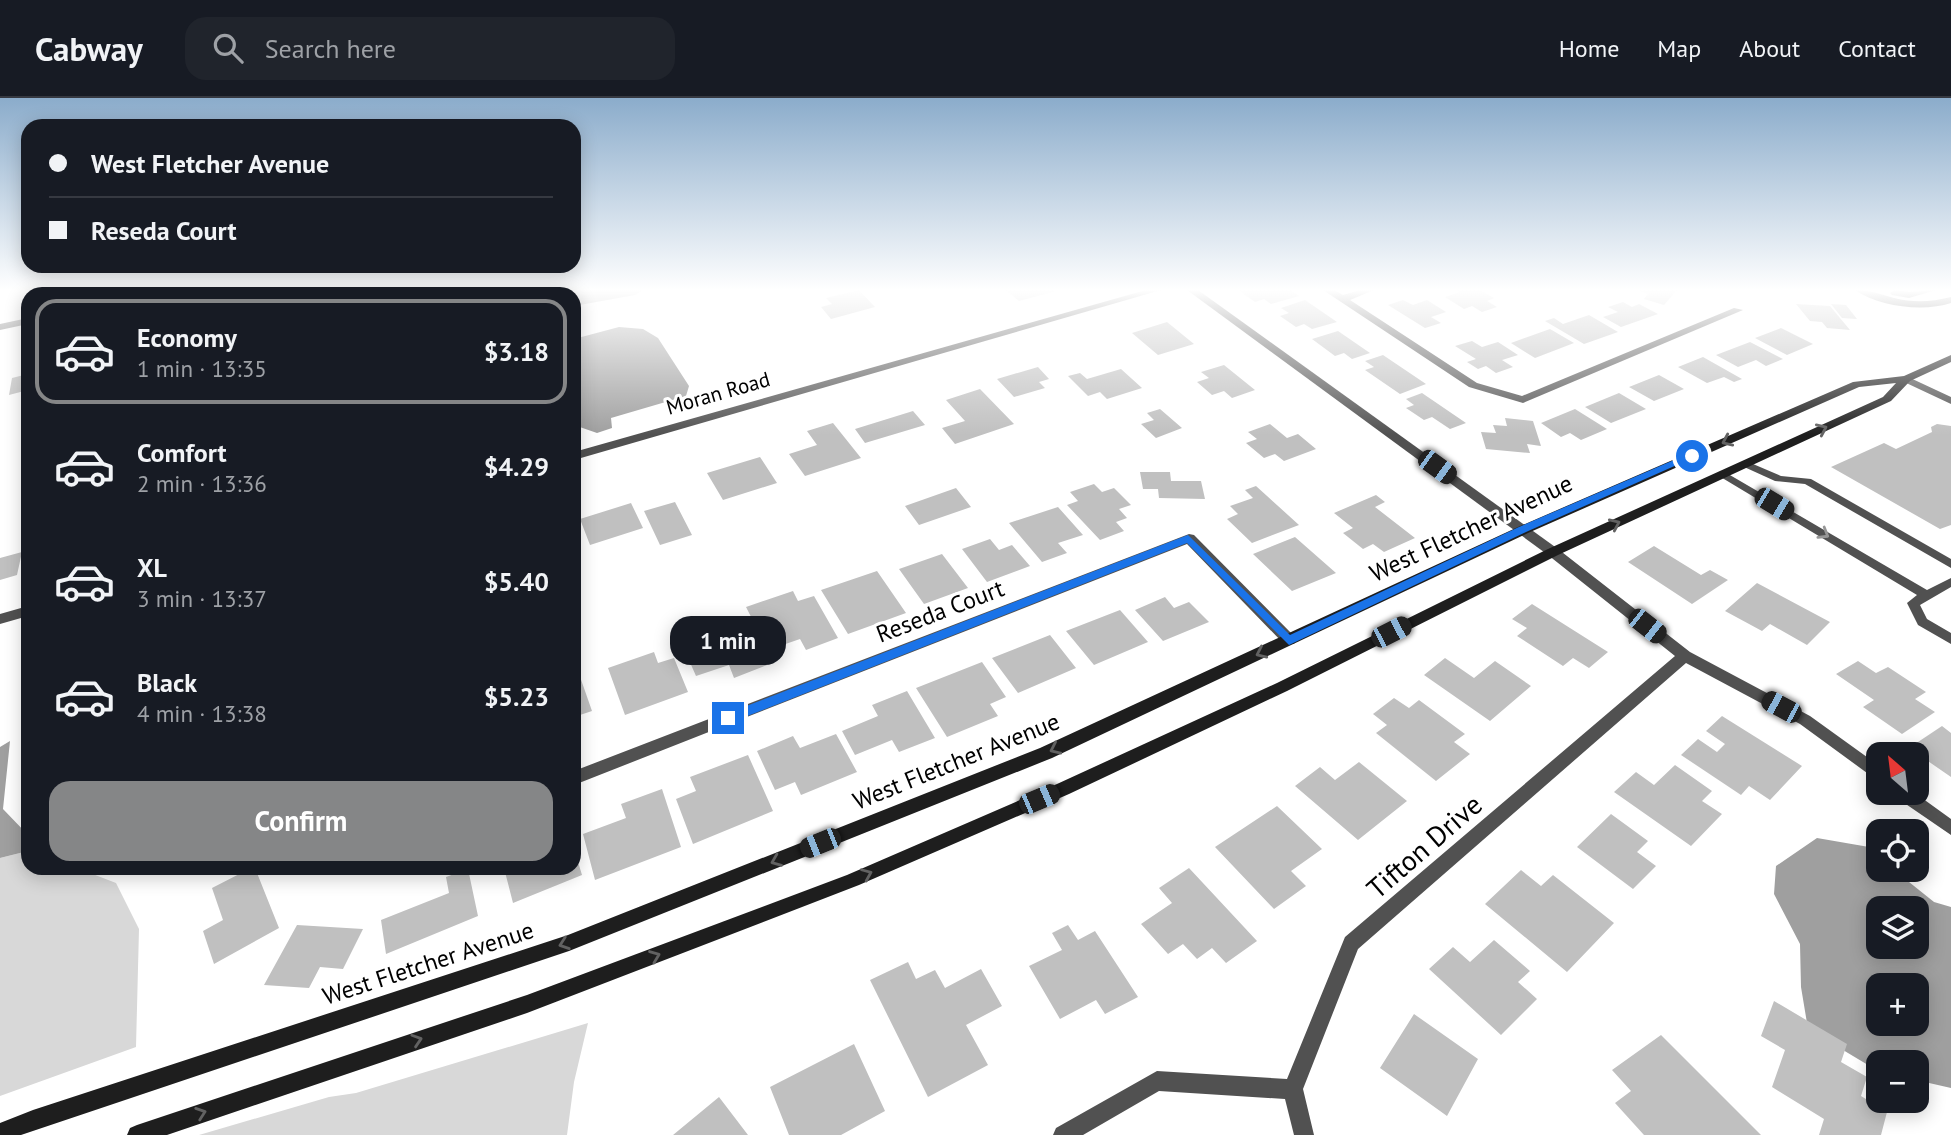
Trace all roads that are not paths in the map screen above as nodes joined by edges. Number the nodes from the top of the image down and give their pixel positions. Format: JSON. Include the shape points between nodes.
{"nodes":[{"id":1,"x":986,"y":338,"type":"edge"},
{"id":2,"x":1259,"y":338,"type":"edge"},
{"id":3,"x":1402,"y":338,"type":"edge"},
{"id":4,"x":1670,"y":338,"type":"edge"},
{"id":5,"x":1951,"y":358,"type":"edge"},
{"id":6,"x":1906,"y":379,"type":"junction"},
{"id":7,"x":1951,"y":401,"type":"edge"},
{"id":8,"x":581,"y":454,"type":"edge"},
{"id":9,"x":1746,"y":464,"type":"junction"},
{"id":10,"x":1723,"y":474,"type":"junction"},
{"id":11,"x":1779,"y":479,"type":"junction"},
{"id":12,"x":1752,"y":491,"type":"junction"},
{"id":13,"x":1522,"y":530,"type":"junction"},
{"id":14,"x":1553,"y":552,"type":"junction"},
{"id":15,"x":1951,"y":564,"type":"edge"},
{"id":16,"x":1951,"y":582,"type":"edge"},
{"id":17,"x":1927,"y":596,"type":"junction"},
{"id":18,"x":21,"y":613,"type":"edge"},
{"id":19,"x":0,"y":619,"type":"edge"},
{"id":20,"x":1951,"y":639,"type":"edge"},
{"id":21,"x":1289,"y":640,"type":"junction"},
{"id":22,"x":1685,"y":656,"type":"junction"},
{"id":23,"x":1866,"y":765,"type":"edge"},
{"id":24,"x":581,"y":775,"type":"edge"},
{"id":25,"x":1919,"y":805,"type":"edge"},
{"id":26,"x":1951,"y":828,"type":"edge"},
{"id":27,"x":1293,"y":1089,"type":"junction"},
{"id":28,"x":0,"y":1133,"type":"edge"},
{"id":29,"x":137,"y":1135,"type":"edge"},
{"id":30,"x":1063,"y":1135,"type":"edge"},
{"id":31,"x":1304,"y":1135,"type":"edge"}],
"edges":[{"from":1,"to":8,"type":"street","name":"Moran Road"},
{"from":2,"to":13,"type":"street"},
{"from":3,"to":4,"type":"street","via":[[1473,385],[1524,400]]},
{"from":5,"to":6,"type":"main road","name":"West Fletcher Avenue"},
{"from":6,"to":7,"type":"street"},
{"from":9,"to":6,"type":"main road","name":"West Fletcher Avenue","one_way":true,"via":[[1888,399]]},
{"from":6,"to":13,"type":"main road","name":"West Fletcher Avenue","one_way":true,"via":[[1857,384]]},
{"from":9,"to":10,"type":"main road","name":"West Fletcher Avenue"},
{"from":9,"to":11,"type":"lane"},
{"from":10,"to":12,"type":"lane"},
{"from":14,"to":10,"type":"main road","name":"West Fletcher Avenue","one_way":true},
{"from":11,"to":12,"type":"lane"},
{"from":11,"to":15,"type":"lane","via":[[1807,481]]},
{"from":12,"to":17,"type":"lane","one_way":true},
{"from":13,"to":14,"type":"street"},
{"from":13,"to":21,"type":"main road","name":"West Fletcher Avenue"},
{"from":14,"to":22,"type":"street"},
{"from":29,"to":14,"type":"main road","name":"West Fletcher Avenue","one_way":true,"via":[[527,1004],[852,880],[1270,693]]},
{"from":16,"to":17,"type":"lane"},
{"from":17,"to":20,"type":"lane","via":[[1913,603],[1922,622]]},
{"from":18,"to":19,"type":"street"},
{"from":21,"to":24,"type":"street","name":"Reseda Court","via":[[1188,538]]},
{"from":21,"to":28,"type":"main road","name":"West Fletcher Avenue","one_way":true,"via":[[1046,753],[569,943]]},
{"from":22,"to":23,"type":"street","via":[[1805,720]]},
{"from":22,"to":27,"type":"street","name":"Tifton Drive","via":[[1352,943]]},
{"from":25,"to":26,"type":"street"},
{"from":27,"to":30,"type":"street","via":[[1157,1080]]},
{"from":27,"to":31,"type":"street"}]}
